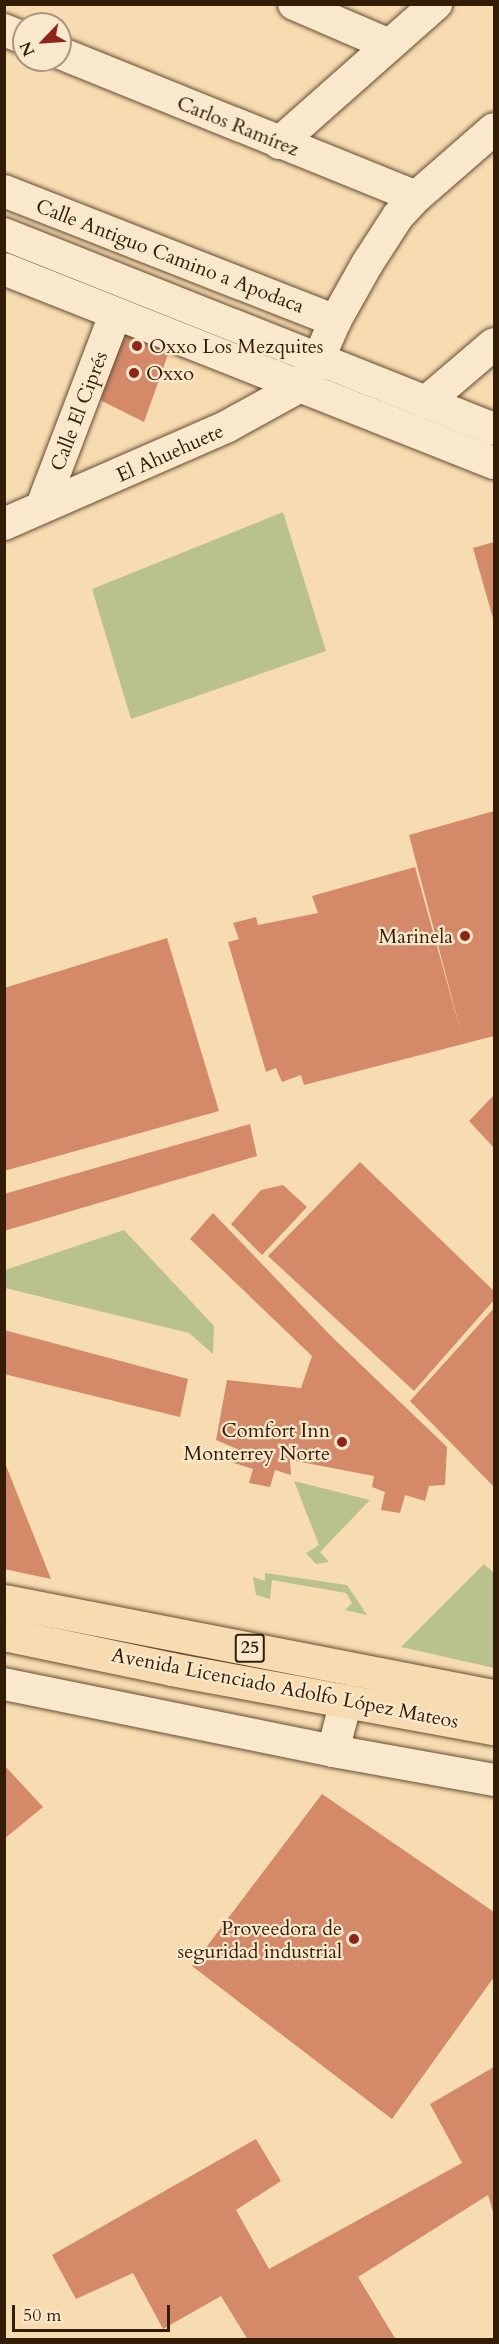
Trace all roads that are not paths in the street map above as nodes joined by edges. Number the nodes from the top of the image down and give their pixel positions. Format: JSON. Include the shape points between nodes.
{"nodes":[{"id":1,"x":294,"y":4,"type":"edge"},
{"id":2,"x":423,"y":8,"type":"edge"},
{"id":3,"x":389,"y":45,"type":"junction"},
{"id":4,"x":72,"y":58,"type":"edge"},
{"id":5,"x":495,"y":129,"type":"edge"},
{"id":6,"x":279,"y":143,"type":"junction"},
{"id":7,"x":4,"y":191,"type":"edge"},
{"id":8,"x":416,"y":197,"type":"junction"},
{"id":9,"x":4,"y":234,"type":"edge"},
{"id":10,"x":4,"y":269,"type":"edge"},
{"id":11,"x":115,"y":315,"type":"junction"},
{"id":12,"x":335,"y":321,"type":"junction"},
{"id":13,"x":495,"y":344,"type":"edge"},
{"id":14,"x":319,"y":358,"type":"junction"},
{"id":15,"x":302,"y":385,"type":"junction"},
{"id":16,"x":426,"y":402,"type":"junction"},
{"id":17,"x":495,"y":429,"type":"edge"},
{"id":18,"x":495,"y":463,"type":"edge"},
{"id":19,"x":42,"y":506,"type":"junction"},
{"id":20,"x":4,"y":524,"type":"edge"},
{"id":21,"x":4,"y":1601,"type":"edge"},
{"id":22,"x":4,"y":1634,"type":"edge"},
{"id":23,"x":4,"y":1684,"type":"edge"},
{"id":24,"x":495,"y":1696,"type":"edge"},
{"id":25,"x":346,"y":1701,"type":"junction"},
{"id":26,"x":495,"y":1728,"type":"edge"},
{"id":27,"x":333,"y":1751,"type":"junction"},
{"id":28,"x":495,"y":1780,"type":"edge"}],
"edges":[{"from":1,"to":3,"type":"street"},
{"from":2,"to":3,"type":"street"},
{"from":3,"to":6,"type":"street"},
{"from":4,"to":6,"type":"street","name":"Carlos Ramírez"},
{"from":5,"to":8,"type":"street","name":"El Ahuehuete"},
{"from":6,"to":8,"type":"street","name":"Carlos Ramírez"},
{"from":7,"to":12,"type":"street","name":"Calle Antiguo Camino a Apodaca"},
{"from":8,"to":12,"type":"street","name":"El Ahuehuete","via":[[387,232]]},
{"from":9,"to":14,"type":"street"},
{"from":10,"to":11,"type":"street"},
{"from":11,"to":15,"type":"street"},
{"from":11,"to":19,"type":"street","name":"Calle El Ciprés"},
{"from":12,"to":14,"type":"street","name":"El Ahuehuete"},
{"from":13,"to":16,"type":"street"},
{"from":14,"to":15,"type":"street","name":"El Ahuehuete"},
{"from":14,"to":16,"type":"street"},
{"from":15,"to":18,"type":"street"},
{"from":15,"to":19,"type":"street","name":"El Ahuehuete","via":[[226,427],[115,478]]},
{"from":16,"to":17,"type":"street"},
{"from":19,"to":20,"type":"street","name":"El Ahuehuete"},
{"from":21,"to":24,"type":"main road","name":"Avenida Licenciado Adolfo López Mateos","number":"25"},
{"from":22,"to":25,"type":"main road","name":"Avenida Licenciado Adolfo López Mateos","number":"25"},
{"from":23,"to":27,"type":"street"},
{"from":25,"to":26,"type":"main road","name":"Avenida Licenciado Adolfo López Mateos","number":"25"},
{"from":25,"to":27,"type":"street"},
{"from":27,"to":28,"type":"street"}]}
